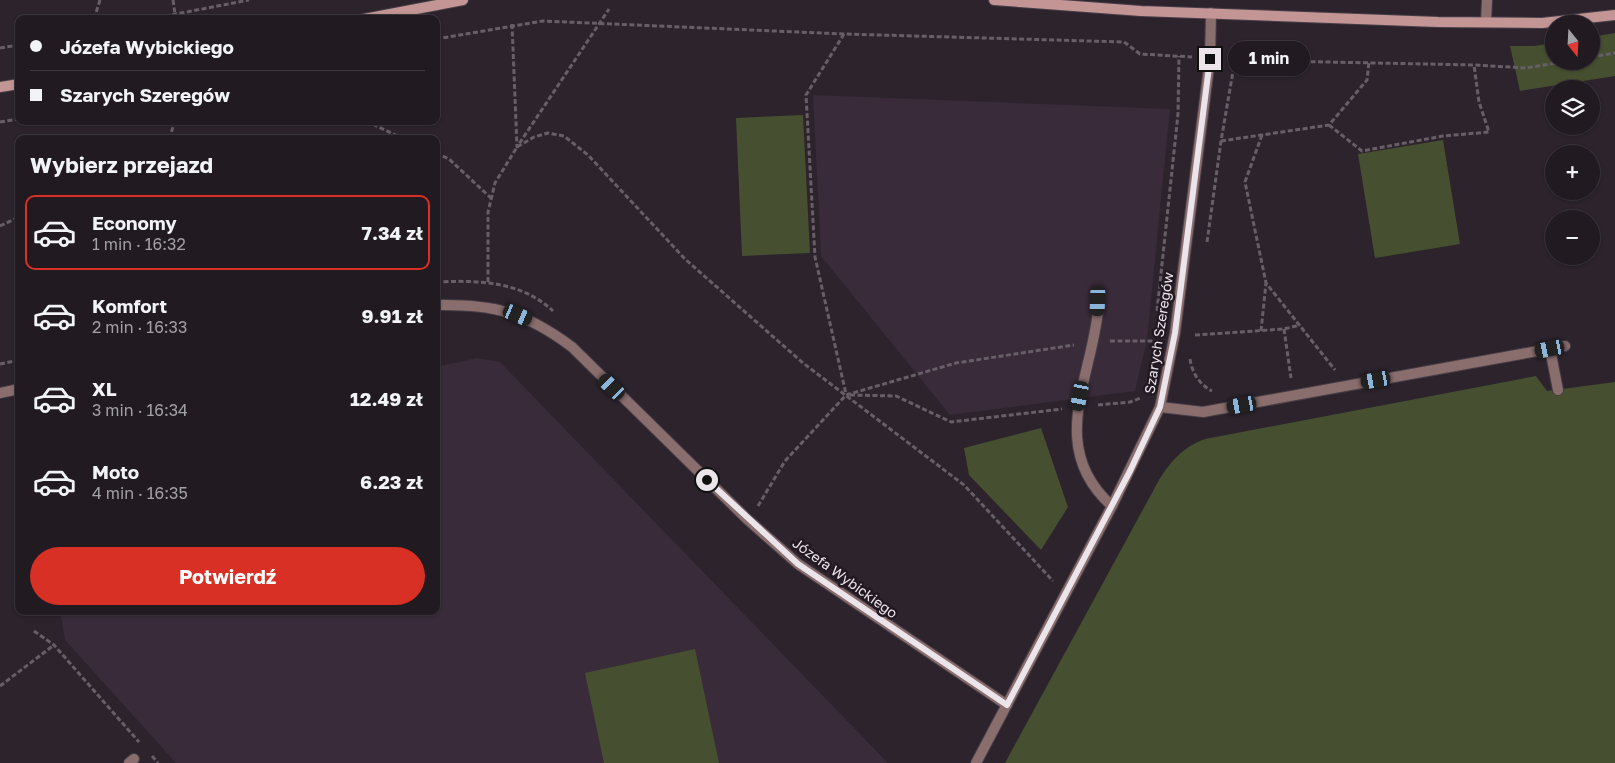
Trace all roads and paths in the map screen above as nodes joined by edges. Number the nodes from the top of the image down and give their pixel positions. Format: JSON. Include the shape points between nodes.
{"nodes":[{"id":1,"x":100,"y":0,"type":"edge"},
{"id":2,"x":173,"y":0,"type":"edge"},
{"id":3,"x":249,"y":0,"type":"edge"},
{"id":4,"x":462,"y":0,"type":"edge"},
{"id":5,"x":994,"y":0,"type":"edge"},
{"id":6,"x":1487,"y":0,"type":"edge"},
{"id":7,"x":609,"y":9,"type":"dead end"},
{"id":8,"x":1211,"y":13,"type":"junction"},
{"id":9,"x":175,"y":14,"type":"junction"},
{"id":10,"x":95,"y":15,"type":"edge"},
{"id":11,"x":170,"y":15,"type":"edge"},
{"id":12,"x":385,"y":15,"type":"edge"},
{"id":13,"x":1615,"y":15,"type":"edge"},
{"id":14,"x":600,"y":22,"type":"junction"},
{"id":15,"x":1486,"y":22,"type":"junction"},
{"id":16,"x":512,"y":24,"type":"junction"},
{"id":17,"x":844,"y":34,"type":"junction"},
{"id":18,"x":440,"y":38,"type":"edge"},
{"id":19,"x":15,"y":46,"type":"edge"},
{"id":20,"x":0,"y":48,"type":"edge"},
{"id":21,"x":1615,"y":53,"type":"edge"},
{"id":22,"x":1179,"y":56,"type":"junction"},
{"id":23,"x":1600,"y":56,"type":"edge"},
{"id":24,"x":1210,"y":59,"type":"junction"},
{"id":25,"x":1235,"y":60,"type":"junction"},
{"id":26,"x":1368,"y":62,"type":"junction"},
{"id":27,"x":1474,"y":65,"type":"junction"},
{"id":28,"x":1545,"y":65,"type":"edge"},
{"id":29,"x":15,"y":85,"type":"edge"},
{"id":30,"x":0,"y":87,"type":"edge"},
{"id":31,"x":15,"y":120,"type":"edge"},
{"id":32,"x":0,"y":122,"type":"edge"},
{"id":33,"x":375,"y":125,"type":"edge"},
{"id":34,"x":1329,"y":125,"type":"junction"},
{"id":35,"x":396,"y":135,"type":"edge"},
{"id":36,"x":1262,"y":135,"type":"junction"},
{"id":37,"x":1221,"y":141,"type":"junction"},
{"id":38,"x":517,"y":148,"type":"junction"},
{"id":39,"x":440,"y":155,"type":"edge"},
{"id":40,"x":491,"y":198,"type":"junction"},
{"id":41,"x":15,"y":219,"type":"edge"},
{"id":42,"x":0,"y":226,"type":"edge"},
{"id":43,"x":1206,"y":248,"type":"dead end"},
{"id":44,"x":488,"y":282,"type":"dead end"},
{"id":45,"x":1266,"y":282,"type":"junction"},
{"id":46,"x":1098,"y":301,"type":"dead end"},
{"id":47,"x":440,"y":305,"type":"edge"},
{"id":48,"x":1156,"y":321,"type":"dead end"},
{"id":49,"x":1196,"y":325,"type":"dead end"},
{"id":50,"x":1300,"y":326,"type":"junction"},
{"id":51,"x":1284,"y":329,"type":"junction"},
{"id":52,"x":1155,"y":331,"type":"dead end"},
{"id":53,"x":1261,"y":331,"type":"junction"},
{"id":54,"x":1195,"y":335,"type":"junction"},
{"id":55,"x":1154,"y":341,"type":"junction"},
{"id":56,"x":1093,"y":342,"type":"junction"},
{"id":57,"x":1193,"y":344,"type":"dead end"},
{"id":58,"x":1565,"y":346,"type":"dead end"},
{"id":59,"x":1550,"y":349,"type":"junction"},
{"id":60,"x":1153,"y":350,"type":"dead end"},
{"id":61,"x":1191,"y":352,"type":"dead end"},
{"id":62,"x":15,"y":361,"type":"edge"},
{"id":63,"x":0,"y":364,"type":"edge"},
{"id":64,"x":1329,"y":375,"type":"dead end"},
{"id":65,"x":1292,"y":381,"type":"dead end"},
{"id":66,"x":1144,"y":388,"type":"dead end"},
{"id":67,"x":15,"y":390,"type":"edge"},
{"id":68,"x":1558,"y":390,"type":"dead end"},
{"id":69,"x":0,"y":393,"type":"edge"},
{"id":70,"x":1220,"y":393,"type":"dead end"},
{"id":71,"x":846,"y":395,"type":"junction"},
{"id":72,"x":1141,"y":398,"type":"junction"},
{"id":73,"x":1139,"y":404,"type":"dead end"},
{"id":74,"x":1078,"y":407,"type":"junction"},
{"id":75,"x":1160,"y":407,"type":"junction"},
{"id":76,"x":1112,"y":506,"type":"junction"},
{"id":77,"x":756,"y":510,"type":"dead end"},
{"id":78,"x":1058,"y":572,"type":"dead end"},
{"id":79,"x":34,"y":630,"type":"dead end"},
{"id":80,"x":54,"y":645,"type":"junction"},
{"id":81,"x":0,"y":686,"type":"edge"},
{"id":82,"x":1007,"y":705,"type":"junction"},
{"id":83,"x":141,"y":744,"type":"dead end"},
{"id":84,"x":146,"y":749,"type":"dead end"},
{"id":85,"x":157,"y":763,"type":"edge"},
{"id":86,"x":976,"y":763,"type":"edge"}],
"edges":[{"from":1,"to":10,"type":"path"},
{"from":2,"to":9,"type":"path"},
{"from":3,"to":9,"type":"path"},
{"from":4,"to":12,"type":"street"},
{"from":5,"to":8,"type":"street"},
{"from":6,"to":15,"type":"street"},
{"from":7,"to":14,"type":"path"},
{"from":8,"to":15,"type":"street"},
{"from":8,"to":24,"type":"street","name":"Szarych Szeregów"},
{"from":9,"to":11,"type":"path"},
{"from":13,"to":15,"type":"street","via":[[1542,23]]},
{"from":14,"to":16,"type":"path"},
{"from":14,"to":17,"type":"path"},
{"from":14,"to":38,"type":"path"},
{"from":16,"to":18,"type":"path"},
{"from":16,"to":38,"type":"path"},
{"from":17,"to":22,"type":"path","via":[[1124,42],[1140,54]]},
{"from":17,"to":71,"type":"path","via":[[806,95],[815,257]]},
{"from":19,"to":20,"type":"path"},
{"from":21,"to":23,"type":"path"},
{"from":22,"to":24,"type":"path"},
{"from":22,"to":48,"type":"path","via":[[1178,114]]},
{"from":24,"to":25,"type":"path"},
{"from":24,"to":75,"type":"street","name":"Szarych Szeregów","via":[[1175,333]]},
{"from":25,"to":26,"type":"path"},
{"from":25,"to":37,"type":"path"},
{"from":26,"to":27,"type":"path"},
{"from":26,"to":34,"type":"path","via":[[1367,80]]},
{"from":27,"to":28,"type":"path","via":[[1526,68]]},
{"from":27,"to":34,"type":"path","via":[[1478,102],[1489,132],[1450,135],[1362,151]]},
{"from":29,"to":30,"type":"street"},
{"from":31,"to":32,"type":"path"},
{"from":33,"to":35,"type":"path"},
{"from":34,"to":36,"type":"path"},
{"from":36,"to":37,"type":"path"},
{"from":36,"to":45,"type":"path","via":[[1245,182]]},
{"from":37,"to":43,"type":"path"},
{"from":38,"to":40,"type":"path","via":[[495,183]]},
{"from":38,"to":71,"type":"path","via":[[548,133],[564,136],[577,145],[685,258],[803,363]]},
{"from":39,"to":40,"type":"path","via":[[449,159]]},
{"from":40,"to":44,"type":"path"},
{"from":41,"to":42,"type":"path"},
{"from":45,"to":50,"type":"path"},
{"from":45,"to":53,"type":"path"},
{"from":46,"to":56,"type":"street"},
{"from":47,"to":82,"type":"street","name":"Józefa Wybickiego","via":[[499,309],[535,322],[554,334],[572,347],[747,520],[798,564]]},
{"from":49,"to":54,"type":"path"},
{"from":50,"to":51,"type":"path"},
{"from":50,"to":64,"type":"path","via":[[1338,374]]},
{"from":51,"to":53,"type":"path"},
{"from":51,"to":65,"type":"path"},
{"from":52,"to":55,"type":"path"},
{"from":53,"to":54,"type":"path"},
{"from":54,"to":57,"type":"path"},
{"from":55,"to":56,"type":"path"},
{"from":55,"to":60,"type":"path"},
{"from":56,"to":71,"type":"path","via":[[956,363]]},
{"from":56,"to":74,"type":"street"},
{"from":58,"to":59,"type":"street"},
{"from":59,"to":68,"type":"street"},
{"from":59,"to":75,"type":"street","via":[[1203,412]]},
{"from":61,"to":70,"type":"path","via":[[1189,361],[1198,380],[1204,387]]},
{"from":62,"to":63,"type":"path"},
{"from":66,"to":72,"type":"path"},
{"from":67,"to":69,"type":"street"},
{"from":71,"to":74,"type":"path","via":[[896,396],[951,422]]},
{"from":71,"to":77,"type":"path","via":[[785,461]]},
{"from":71,"to":78,"type":"path","via":[[964,485],[1053,581]]},
{"from":72,"to":73,"type":"path"},
{"from":72,"to":74,"type":"path"},
{"from":74,"to":76,"type":"street","via":[[1077,444],[1083,467],[1099,494]]},
{"from":75,"to":76,"type":"street","name":"Szarych Szeregów"},
{"from":76,"to":82,"type":"street","name":"Szarych Szeregów"},
{"from":79,"to":80,"type":"path"},
{"from":80,"to":81,"type":"path"},
{"from":80,"to":83,"type":"path"},
{"from":82,"to":86,"type":"street","name":"Szarych Szeregów"},
{"from":84,"to":85,"type":"path"}]}
